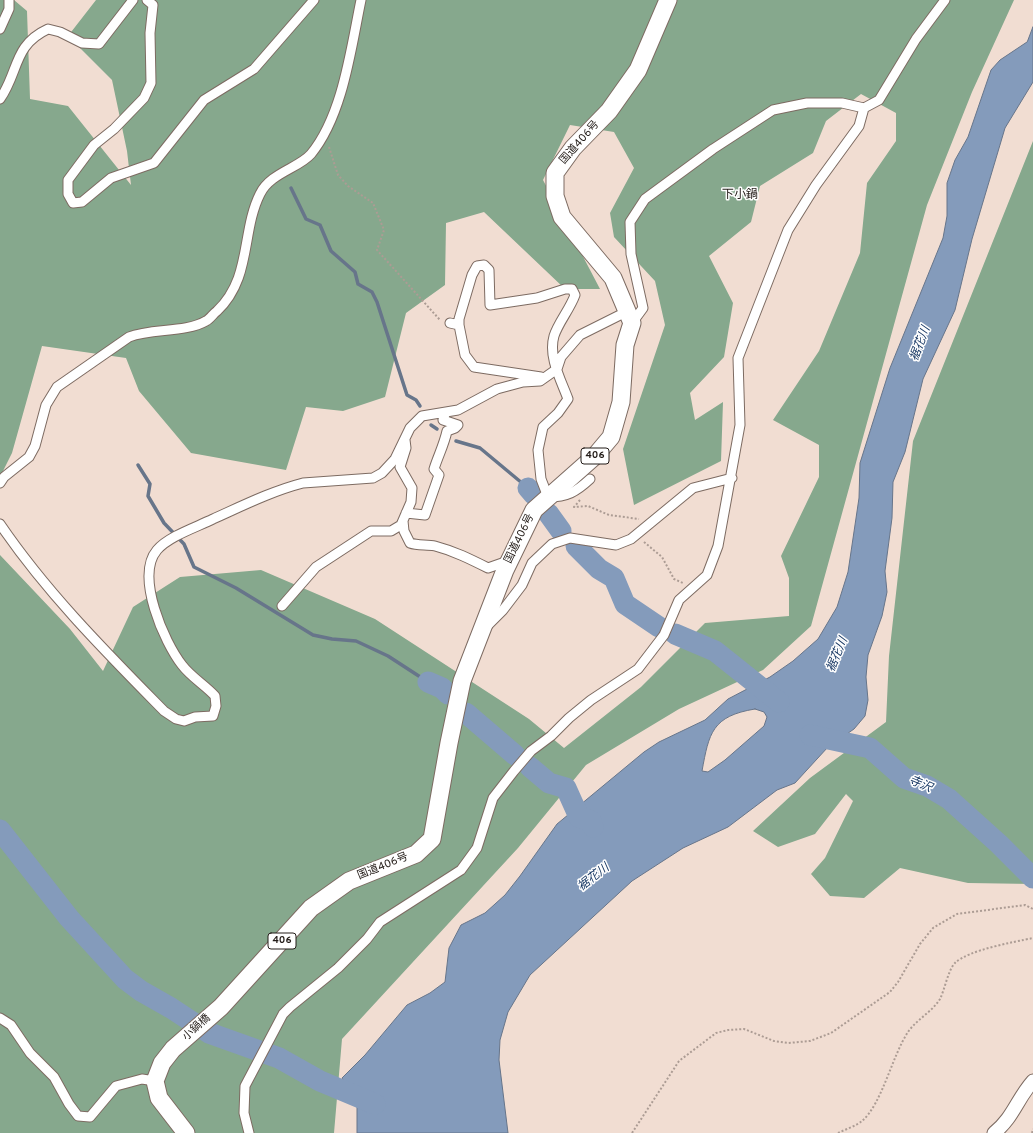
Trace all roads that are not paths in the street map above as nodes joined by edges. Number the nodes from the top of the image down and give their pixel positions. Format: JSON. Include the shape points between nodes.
{"nodes":[{"id":1,"x":9,"y":0,"type":"edge"},
{"id":2,"x":133,"y":0,"type":"edge"},
{"id":3,"x":147,"y":0,"type":"edge"},
{"id":4,"x":314,"y":0,"type":"edge"},
{"id":5,"x":361,"y":0,"type":"edge"},
{"id":6,"x":668,"y":0,"type":"edge"},
{"id":7,"x":944,"y":0,"type":"edge"},
{"id":8,"x":0,"y":29,"type":"edge"},
{"id":9,"x":0,"y":99,"type":"edge"},
{"id":10,"x":864,"y":108,"type":"junction"},
{"id":11,"x":629,"y":318,"type":"junction"},
{"id":12,"x":450,"y":323,"type":"road end"},
{"id":13,"x":459,"y":325,"type":"junction"},
{"id":14,"x":557,"y":369,"type":"junction"},
{"id":15,"x":545,"y":378,"type":"junction"},
{"id":16,"x":446,"y":412,"type":"junction"},
{"id":17,"x":404,"y":439,"type":"junction"},
{"id":18,"x":732,"y":478,"type":"junction"},
{"id":19,"x":590,"y":479,"type":"dead end"},
{"id":20,"x":0,"y":483,"type":"edge"},
{"id":21,"x":548,"y":497,"type":"junction"},
{"id":22,"x":404,"y":517,"type":"junction"},
{"id":23,"x":0,"y":524,"type":"edge"},
{"id":24,"x":510,"y":560,"type":"junction"},
{"id":25,"x":282,"y":606,"type":"dead end"},
{"id":26,"x":480,"y":633,"type":"junction"},
{"id":27,"x":221,"y":1007,"type":"joint"},
{"id":28,"x":0,"y":1018,"type":"edge"},
{"id":29,"x":155,"y":1081,"type":"junction"},
{"id":30,"x":1033,"y":1081,"type":"edge"},
{"id":31,"x":186,"y":1133,"type":"edge"},
{"id":32,"x":249,"y":1133,"type":"edge"},
{"id":33,"x":994,"y":1133,"type":"edge"}],
"edges":[{"from":1,"to":8,"type":"street","via":[[9,9]]},
{"from":2,"to":9,"type":"street","via":[[99,44],[82,43],[48,29],[40,32],[18,56],[6,91]]},
{"from":3,"to":4,"type":"street","via":[[153,5],[150,33],[151,83],[144,98],[94,145],[68,180],[68,194],[73,202],[82,202],[111,178],[154,164],[204,100],[254,69]]},
{"from":5,"to":20,"type":"street","via":[[337,102],[321,141],[310,156],[262,188],[255,203],[242,268],[228,300],[206,321],[129,337],[57,386],[46,404],[35,446],[29,457]]},
{"from":6,"to":11,"type":"highway","name":"国道406号","via":[[638,70],[609,111],[573,148],[555,173],[555,196],[562,217],[613,278]]},
{"from":7,"to":10,"type":"street","via":[[916,39],[879,100]]},
{"from":10,"to":11,"type":"street","via":[[842,103],[807,103],[773,110],[713,149],[645,199],[630,222],[631,254],[643,308]]},
{"from":10,"to":18,"type":"street","via":[[860,126],[816,185],[788,230],[738,358],[740,425]]},
{"from":11,"to":14,"type":"street","via":[[580,334],[561,357]]},
{"from":11,"to":21,"type":"highway","name":"国道406号","number":"406","via":[[620,402],[611,437],[595,456]]},
{"from":12,"to":13,"type":"street"},
{"from":13,"to":14,"type":"street","via":[[472,275],[477,266],[484,265],[489,270],[490,305],[537,298],[572,289],[575,295],[570,308],[554,335],[552,349]]},
{"from":13,"to":15,"type":"street","via":[[465,355],[474,367]]},
{"from":14,"to":15,"type":"street"},
{"from":14,"to":21,"type":"street","via":[[568,399],[543,428],[538,450],[541,479]]},
{"from":15,"to":16,"type":"street","via":[[497,389],[458,410]]},
{"from":16,"to":17,"type":"street","via":[[422,416],[410,428]]},
{"from":16,"to":22,"type":"street","via":[[443,420],[458,425],[447,431],[444,447],[438,455],[434,469],[439,475],[425,515]]},
{"from":17,"to":22,"type":"street","via":[[406,448],[400,467],[412,488],[411,502]]},
{"from":17,"to":23,"type":"street","via":[[395,459],[382,473],[373,478],[292,486],[235,509],[158,549],[150,567],[151,595],[164,636],[182,666],[215,696],[213,716],[195,717],[184,721],[164,711],[91,636],[21,555]]},
{"from":18,"to":26,"type":"street","via":[[693,488],[631,539],[616,545],[570,538],[552,544],[532,563],[522,585],[503,610]]},
{"from":18,"to":32,"type":"street","via":[[718,546],[706,575],[679,600],[664,635],[638,669],[591,700],[531,751],[493,798],[477,848],[461,870],[380,922],[338,968],[290,1007],[278,1021],[245,1086],[244,1113]]},
{"from":19,"to":21,"type":"street","via":[[563,497]]},
{"from":21,"to":24,"type":"highway","name":"国道406号","number":"406","via":[[534,510]]},
{"from":22,"to":24,"type":"street","via":[[404,531],[410,543],[416,546],[433,546],[463,555],[488,568]]},
{"from":22,"to":25,"type":"street","via":[[401,524],[392,531],[371,531],[316,567]]},
{"from":24,"to":26,"type":"highway","name":"国道406号","number":"406"},
{"from":26,"to":27,"type":"highway","name":"国道406号","number":"406","via":[[462,681],[432,839],[416,854],[349,881],[312,908]]},
{"from":27,"to":29,"type":"highway","name":"小鍋橋","number":"406","via":[[173,1049],[162,1064]]},
{"from":28,"to":29,"type":"street","via":[[11,1025],[30,1053],[54,1077],[78,1116],[90,1117],[116,1086],[142,1079]]},
{"from":29,"to":31,"type":"highway","via":[[159,1098]]},
{"from":30,"to":33,"type":"street","via":[[1022,1093],[1010,1117]]}]}
